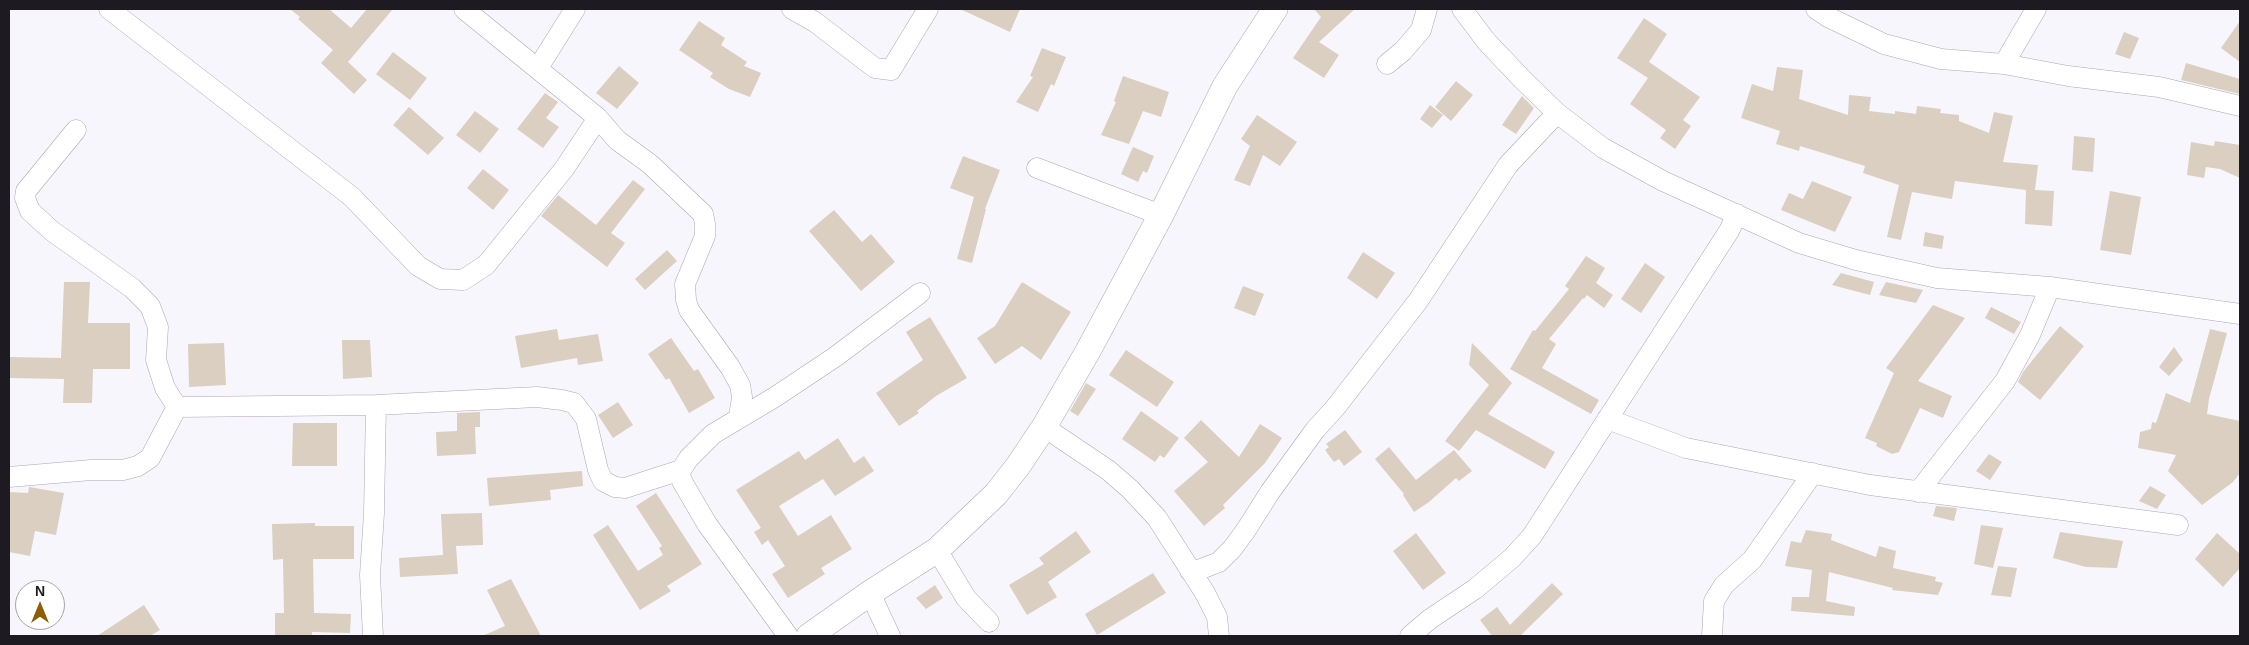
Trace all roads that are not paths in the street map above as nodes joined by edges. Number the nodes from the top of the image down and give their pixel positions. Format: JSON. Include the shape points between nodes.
{"nodes":[{"id":1,"x":109,"y":9,"type":"edge"},
{"id":2,"x":464,"y":9,"type":"edge"},
{"id":3,"x":575,"y":9,"type":"edge"},
{"id":4,"x":792,"y":9,"type":"edge"},
{"id":5,"x":928,"y":9,"type":"edge"},
{"id":6,"x":1275,"y":9,"type":"edge"},
{"id":7,"x":1427,"y":9,"type":"edge"},
{"id":8,"x":1462,"y":9,"type":"edge"},
{"id":9,"x":1816,"y":9,"type":"edge"},
{"id":10,"x":2036,"y":9,"type":"edge"},
{"id":11,"x":1387,"y":64,"type":"dead end"},
{"id":12,"x":2004,"y":64,"type":"junction"},
{"id":13,"x":538,"y":68,"type":"junction"},
{"id":14,"x":2240,"y":106,"type":"edge"},
{"id":15,"x":1557,"y":113,"type":"junction"},
{"id":16,"x":598,"y":118,"type":"junction"},
{"id":17,"x":76,"y":130,"type":"dead end"},
{"id":18,"x":1037,"y":168,"type":"dead end"},
{"id":19,"x":1737,"y":214,"type":"junction"},
{"id":20,"x":1161,"y":215,"type":"junction"},
{"id":21,"x":2050,"y":287,"type":"junction"},
{"id":22,"x":920,"y":293,"type":"dead end"},
{"id":23,"x":2240,"y":313,"type":"edge"},
{"id":24,"x":376,"y":405,"type":"junction"},
{"id":25,"x":177,"y":407,"type":"junction"},
{"id":26,"x":739,"y":417,"type":"junction"},
{"id":27,"x":1607,"y":419,"type":"junction"},
{"id":28,"x":1044,"y":427,"type":"junction"},
{"id":29,"x":681,"y":470,"type":"junction"},
{"id":30,"x":1813,"y":473,"type":"junction"},
{"id":31,"x":9,"y":477,"type":"edge"},
{"id":32,"x":1918,"y":492,"type":"junction"},
{"id":33,"x":2178,"y":525,"type":"dead end"},
{"id":34,"x":937,"y":550,"type":"junction"},
{"id":35,"x":1190,"y":571,"type":"junction"},
{"id":36,"x":870,"y":593,"type":"junction"},
{"id":37,"x":989,"y":622,"type":"dead end"},
{"id":38,"x":373,"y":636,"type":"edge"},
{"id":39,"x":788,"y":636,"type":"edge"},
{"id":40,"x":810,"y":636,"type":"edge"},
{"id":41,"x":890,"y":636,"type":"edge"},
{"id":42,"x":1219,"y":636,"type":"edge"},
{"id":43,"x":1410,"y":636,"type":"edge"},
{"id":44,"x":1712,"y":636,"type":"edge"}],
"edges":[{"from":1,"to":16,"type":"street","via":[[352,198],[418,266],[440,279],[463,280],[486,265],[564,169]]},
{"from":2,"to":13,"type":"street"},
{"from":3,"to":13,"type":"street"},
{"from":4,"to":5,"type":"street","via":[[815,22],[875,68],[890,70]]},
{"from":6,"to":20,"type":"street","via":[[1225,86]]},
{"from":7,"to":11,"type":"street","via":[[1421,30]]},
{"from":8,"to":15,"type":"street","via":[[1486,41]]},
{"from":9,"to":12,"type":"street","via":[[1884,44],[1941,59]]},
{"from":10,"to":12,"type":"street"},
{"from":12,"to":14,"type":"street","via":[[2159,87]]},
{"from":13,"to":16,"type":"street"},
{"from":15,"to":19,"type":"street","via":[[1603,148],[1663,182]]},
{"from":15,"to":35,"type":"street","via":[[1508,165],[1418,301],[1315,430],[1232,548],[1219,562]]},
{"from":16,"to":26,"type":"street","via":[[617,140],[650,164],[703,214],[705,236],[685,284],[686,300],[740,385]]},
{"from":17,"to":25,"type":"street","via":[[26,191],[27,204],[30,211],[52,231],[132,288],[150,306],[158,327],[156,360],[165,388]]},
{"from":18,"to":20,"type":"street"},
{"from":19,"to":21,"type":"street","via":[[1799,243],[1856,260],[1937,278]]},
{"from":19,"to":27,"type":"street"},
{"from":20,"to":28,"type":"street"},
{"from":21,"to":23,"type":"street"},
{"from":21,"to":32,"type":"street","via":[[2005,381]]},
{"from":22,"to":26,"type":"street","via":[[835,357]]},
{"from":24,"to":25,"type":"street"},
{"from":24,"to":29,"type":"street","via":[[537,397],[562,400],[574,403],[586,420],[603,481],[625,488]]},
{"from":24,"to":38,"type":"street","via":[[370,575]]},
{"from":25,"to":31,"type":"street","via":[[150,458],[138,466],[123,470]]},
{"from":26,"to":29,"type":"street","via":[[713,434]]},
{"from":27,"to":30,"type":"street","via":[[1686,448]]},
{"from":27,"to":43,"type":"street","via":[[1532,536],[1475,589]]},
{"from":28,"to":34,"type":"street","via":[[996,494]]},
{"from":28,"to":35,"type":"street","via":[[1108,470],[1130,489],[1157,518]]},
{"from":29,"to":39,"type":"street","via":[[683,483],[707,524]]},
{"from":30,"to":32,"type":"street"},
{"from":30,"to":44,"type":"street","via":[[1752,560],[1719,593],[1714,602]]},
{"from":32,"to":33,"type":"street"},
{"from":34,"to":36,"type":"street"},
{"from":34,"to":37,"type":"street","via":[[966,598]]},
{"from":35,"to":42,"type":"street","via":[[1206,593],[1217,618]]},
{"from":36,"to":40,"type":"street"},
{"from":36,"to":41,"type":"street"}]}
